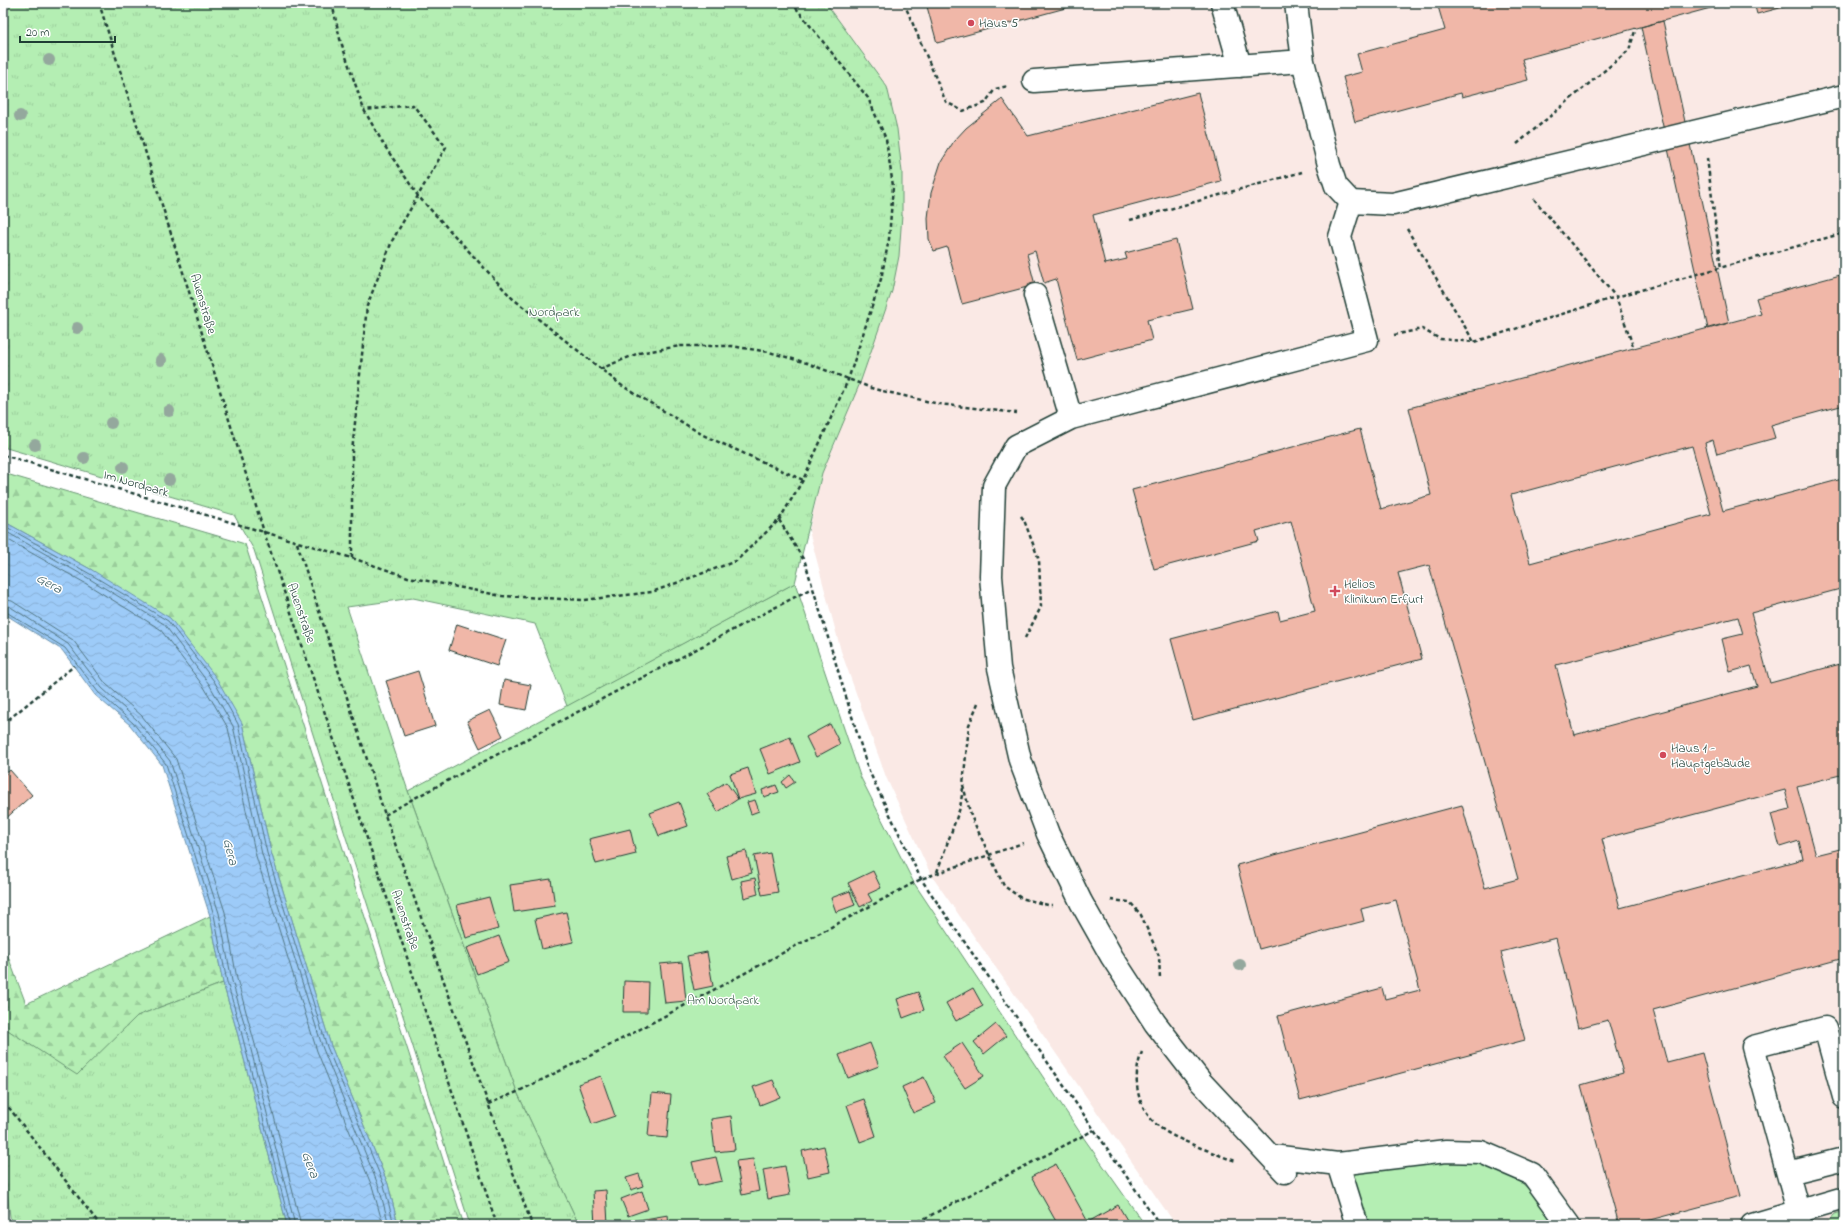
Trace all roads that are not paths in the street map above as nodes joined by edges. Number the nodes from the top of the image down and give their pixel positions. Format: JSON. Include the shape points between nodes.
{"nodes":[{"id":1,"x":1222,"y":3,"type":"edge"},
{"id":2,"x":1296,"y":3,"type":"edge"},
{"id":3,"x":1303,"y":61,"type":"junction"},
{"id":4,"x":1240,"y":66,"type":"junction"},
{"id":5,"x":1034,"y":81,"type":"road end"},
{"id":6,"x":1844,"y":96,"type":"edge"},
{"id":7,"x":1351,"y":202,"type":"junction"},
{"id":8,"x":1035,"y":295,"type":"dead end"},
{"id":9,"x":1071,"y":418,"type":"junction"},
{"id":10,"x":1844,"y":1098,"type":"edge"},
{"id":11,"x":1272,"y":1156,"type":"junction"},
{"id":12,"x":1844,"y":1159,"type":"edge"},
{"id":13,"x":1338,"y":1164,"type":"junction"},
{"id":14,"x":1285,"y":1172,"type":"dead end"},
{"id":15,"x":1788,"y":1174,"type":"junction"},
{"id":16,"x":1844,"y":1198,"type":"edge"},
{"id":17,"x":1799,"y":1218,"type":"edge"},
{"id":18,"x":1356,"y":1225,"type":"edge"},
{"id":19,"x":1569,"y":1225,"type":"edge"},
{"id":20,"x":1752,"y":1225,"type":"edge"}],
"edges":[{"from":1,"to":4,"type":"lane"},
{"from":2,"to":3,"type":"lane"},
{"from":3,"to":4,"type":"lane"},
{"from":3,"to":7,"type":"lane","via":[[1336,186]]},
{"from":4,"to":5,"type":"lane"},
{"from":6,"to":7,"type":"lane","via":[[1393,204]]},
{"from":7,"to":9,"type":"lane","via":[[1340,237],[1367,340]]},
{"from":8,"to":9,"type":"lane"},
{"from":9,"to":11,"type":"lane","via":[[1016,446],[994,486],[991,576],[999,668],[1020,760],[1048,834],[1081,902],[1112,957],[1155,1023],[1202,1082],[1236,1121]]},
{"from":10,"to":15,"type":"lane","via":[[1825,1028],[1753,1046]]},
{"from":11,"to":13,"type":"lane"},
{"from":11,"to":14,"type":"lane"},
{"from":12,"to":15,"type":"lane"},
{"from":13,"to":18,"type":"lane"},
{"from":13,"to":19,"type":"lane","via":[[1446,1151],[1481,1152],[1532,1174]]},
{"from":15,"to":17,"type":"lane"},
{"from":16,"to":17,"type":"lane"},
{"from":17,"to":20,"type":"lane"}]}
